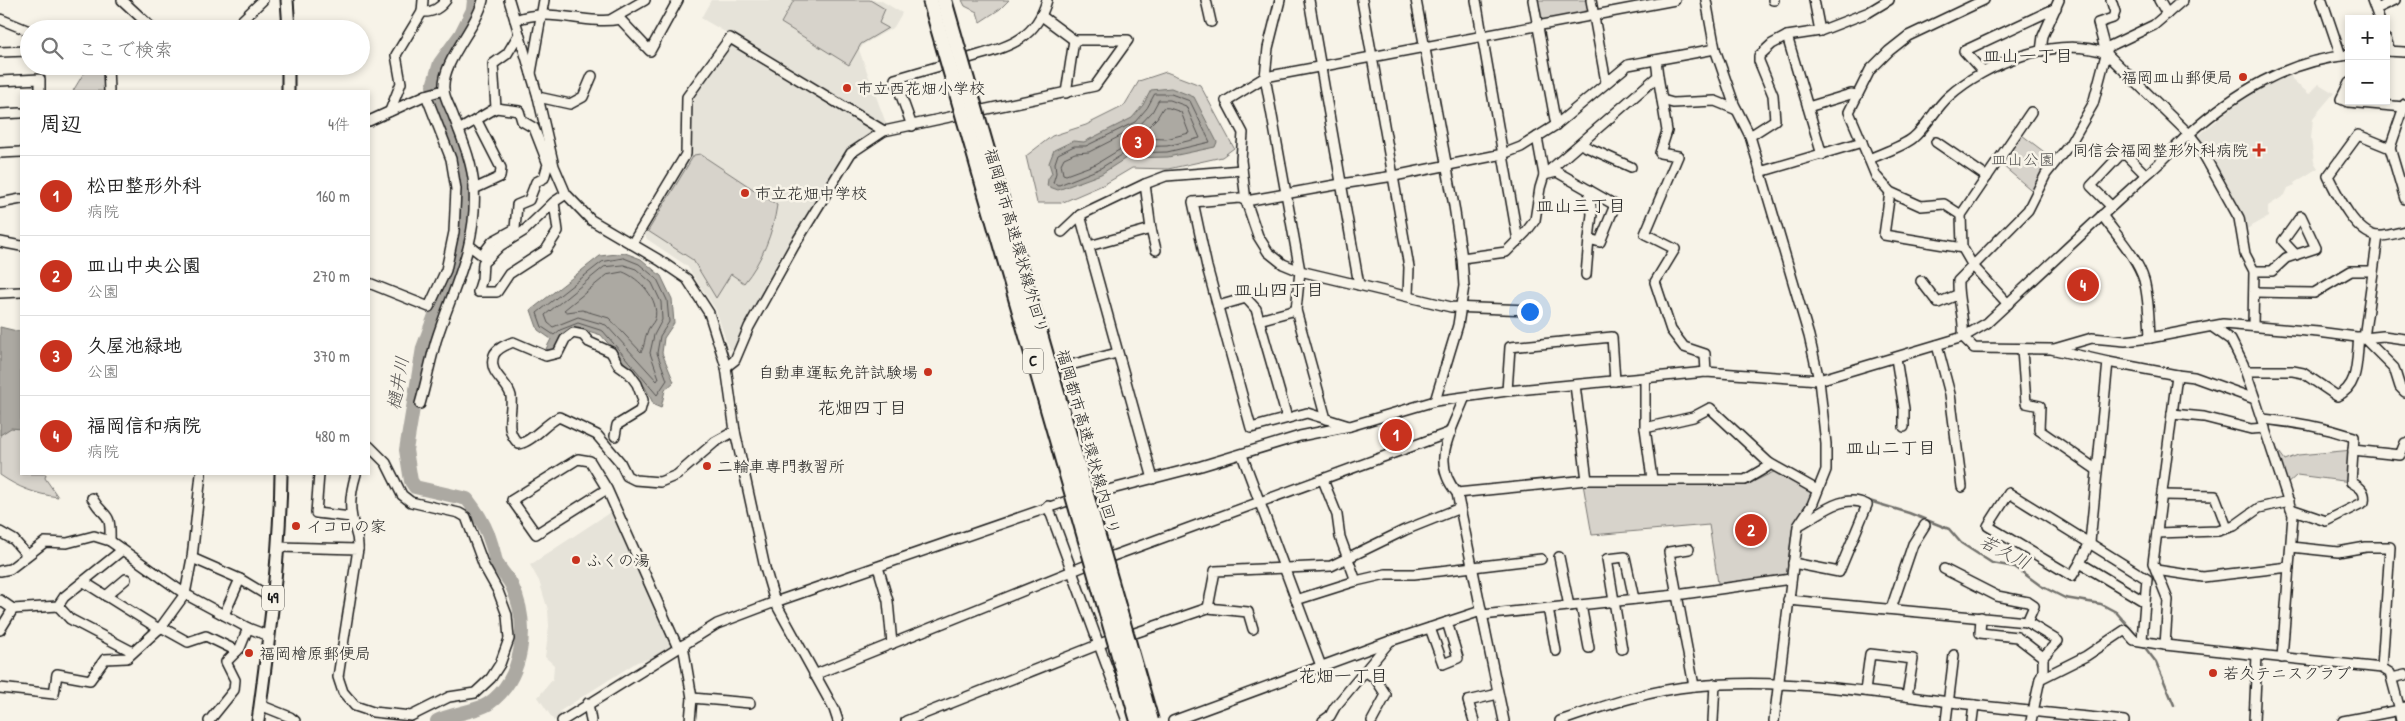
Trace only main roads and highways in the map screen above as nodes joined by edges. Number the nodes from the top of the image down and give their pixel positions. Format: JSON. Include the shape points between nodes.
{"nodes":[{"id":1,"x":287,"y":0,"type":"edge"},
{"id":2,"x":930,"y":0,"type":"edge"},
{"id":3,"x":944,"y":0,"type":"edge"},
{"id":4,"x":288,"y":20,"type":"edge"},
{"id":5,"x":289,"y":75,"type":"edge"},
{"id":6,"x":290,"y":90,"type":"edge"},
{"id":7,"x":281,"y":475,"type":"edge"},
{"id":8,"x":258,"y":721,"type":"edge"},
{"id":9,"x":1138,"y":721,"type":"edge"},
{"id":10,"x":1151,"y":721,"type":"edge"}],
"edges":[{"from":1,"to":4,"type":"main road"},
{"from":2,"to":9,"type":"highway","name":"福岡都市高速環状線外回り","number":"C","bridge":true},
{"from":3,"to":10,"type":"highway","name":"福岡都市高速環状線内回り","number":"C","bridge":true},
{"from":5,"to":6,"type":"main road"},
{"from":7,"to":8,"type":"main road","number":"49","via":[[278,547]]}]}
